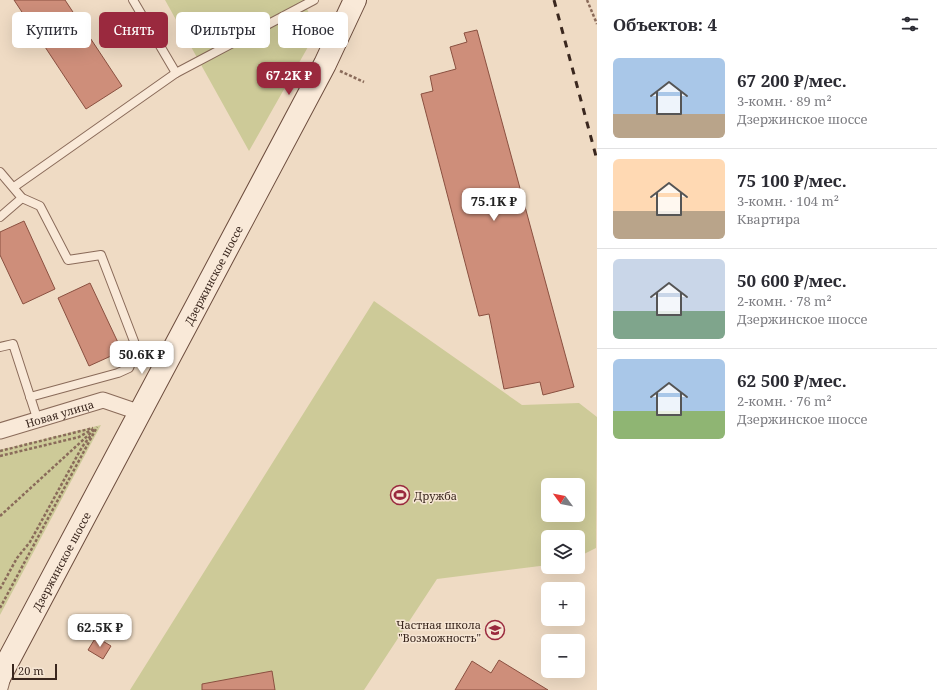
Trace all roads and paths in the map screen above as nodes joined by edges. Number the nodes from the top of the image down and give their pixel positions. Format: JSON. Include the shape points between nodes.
{"nodes":[{"id":1,"x":133,"y":0,"type":"edge"},
{"id":2,"x":314,"y":0,"type":"edge"},
{"id":3,"x":355,"y":0,"type":"edge"},
{"id":4,"x":587,"y":0,"type":"edge"},
{"id":5,"x":597,"y":24,"type":"edge"},
{"id":6,"x":176,"y":73,"type":"junction"},
{"id":7,"x":0,"y":172,"type":"edge"},
{"id":8,"x":14,"y":187,"type":"junction"},
{"id":9,"x":22,"y":198,"type":"junction"},
{"id":10,"x":0,"y":217,"type":"edge"},
{"id":11,"x":0,"y":347,"type":"edge"},
{"id":12,"x":30,"y":397,"type":"junction"},
{"id":13,"x":141,"y":413,"type":"junction"},
{"id":14,"x":38,"y":421,"type":"junction"},
{"id":15,"x":97,"y":427,"type":"junction"},
{"id":16,"x":0,"y":431,"type":"edge"},
{"id":17,"x":0,"y":451,"type":"edge"},
{"id":18,"x":0,"y":456,"type":"edge"},
{"id":19,"x":0,"y":516,"type":"edge"},
{"id":20,"x":0,"y":589,"type":"edge"},
{"id":21,"x":0,"y":608,"type":"edge"},
{"id":22,"x":18,"y":643,"type":"junction"},
{"id":23,"x":0,"y":676,"type":"edge"},
{"id":24,"x":3,"y":690,"type":"edge"}],
"edges":[{"from":1,"to":6,"type":"lane"},
{"from":2,"to":6,"type":"lane"},
{"from":3,"to":13,"type":"main road","name":"Дзержинское шоссе","via":[[325,64]]},
{"from":4,"to":5,"type":"path"},
{"from":6,"to":8,"type":"lane"},
{"from":7,"to":8,"type":"lane"},
{"from":8,"to":9,"type":"lane"},
{"from":9,"to":10,"type":"lane"},
{"from":9,"to":12,"type":"lane","via":[[40,206],[68,260],[101,255],[137,349],[129,368],[118,373]]},
{"from":11,"to":12,"type":"lane","via":[[13,344]]},
{"from":12,"to":14,"type":"lane"},
{"from":13,"to":14,"type":"street","name":"Новая улица","via":[[103,400]]},
{"from":13,"to":22,"type":"main road","name":"Дзержинское шоссе"},
{"from":14,"to":16,"type":"street","name":"Новая улица"},
{"from":15,"to":17,"type":"path"},
{"from":15,"to":18,"type":"path","via":[[79,437]]},
{"from":15,"to":19,"type":"path"},
{"from":15,"to":20,"type":"path","via":[[82,448],[30,542],[17,558]]},
{"from":15,"to":21,"type":"path"},
{"from":22,"to":23,"type":"main road","name":"Дзержинское шоссе"},
{"from":22,"to":24,"type":"lane"}]}
